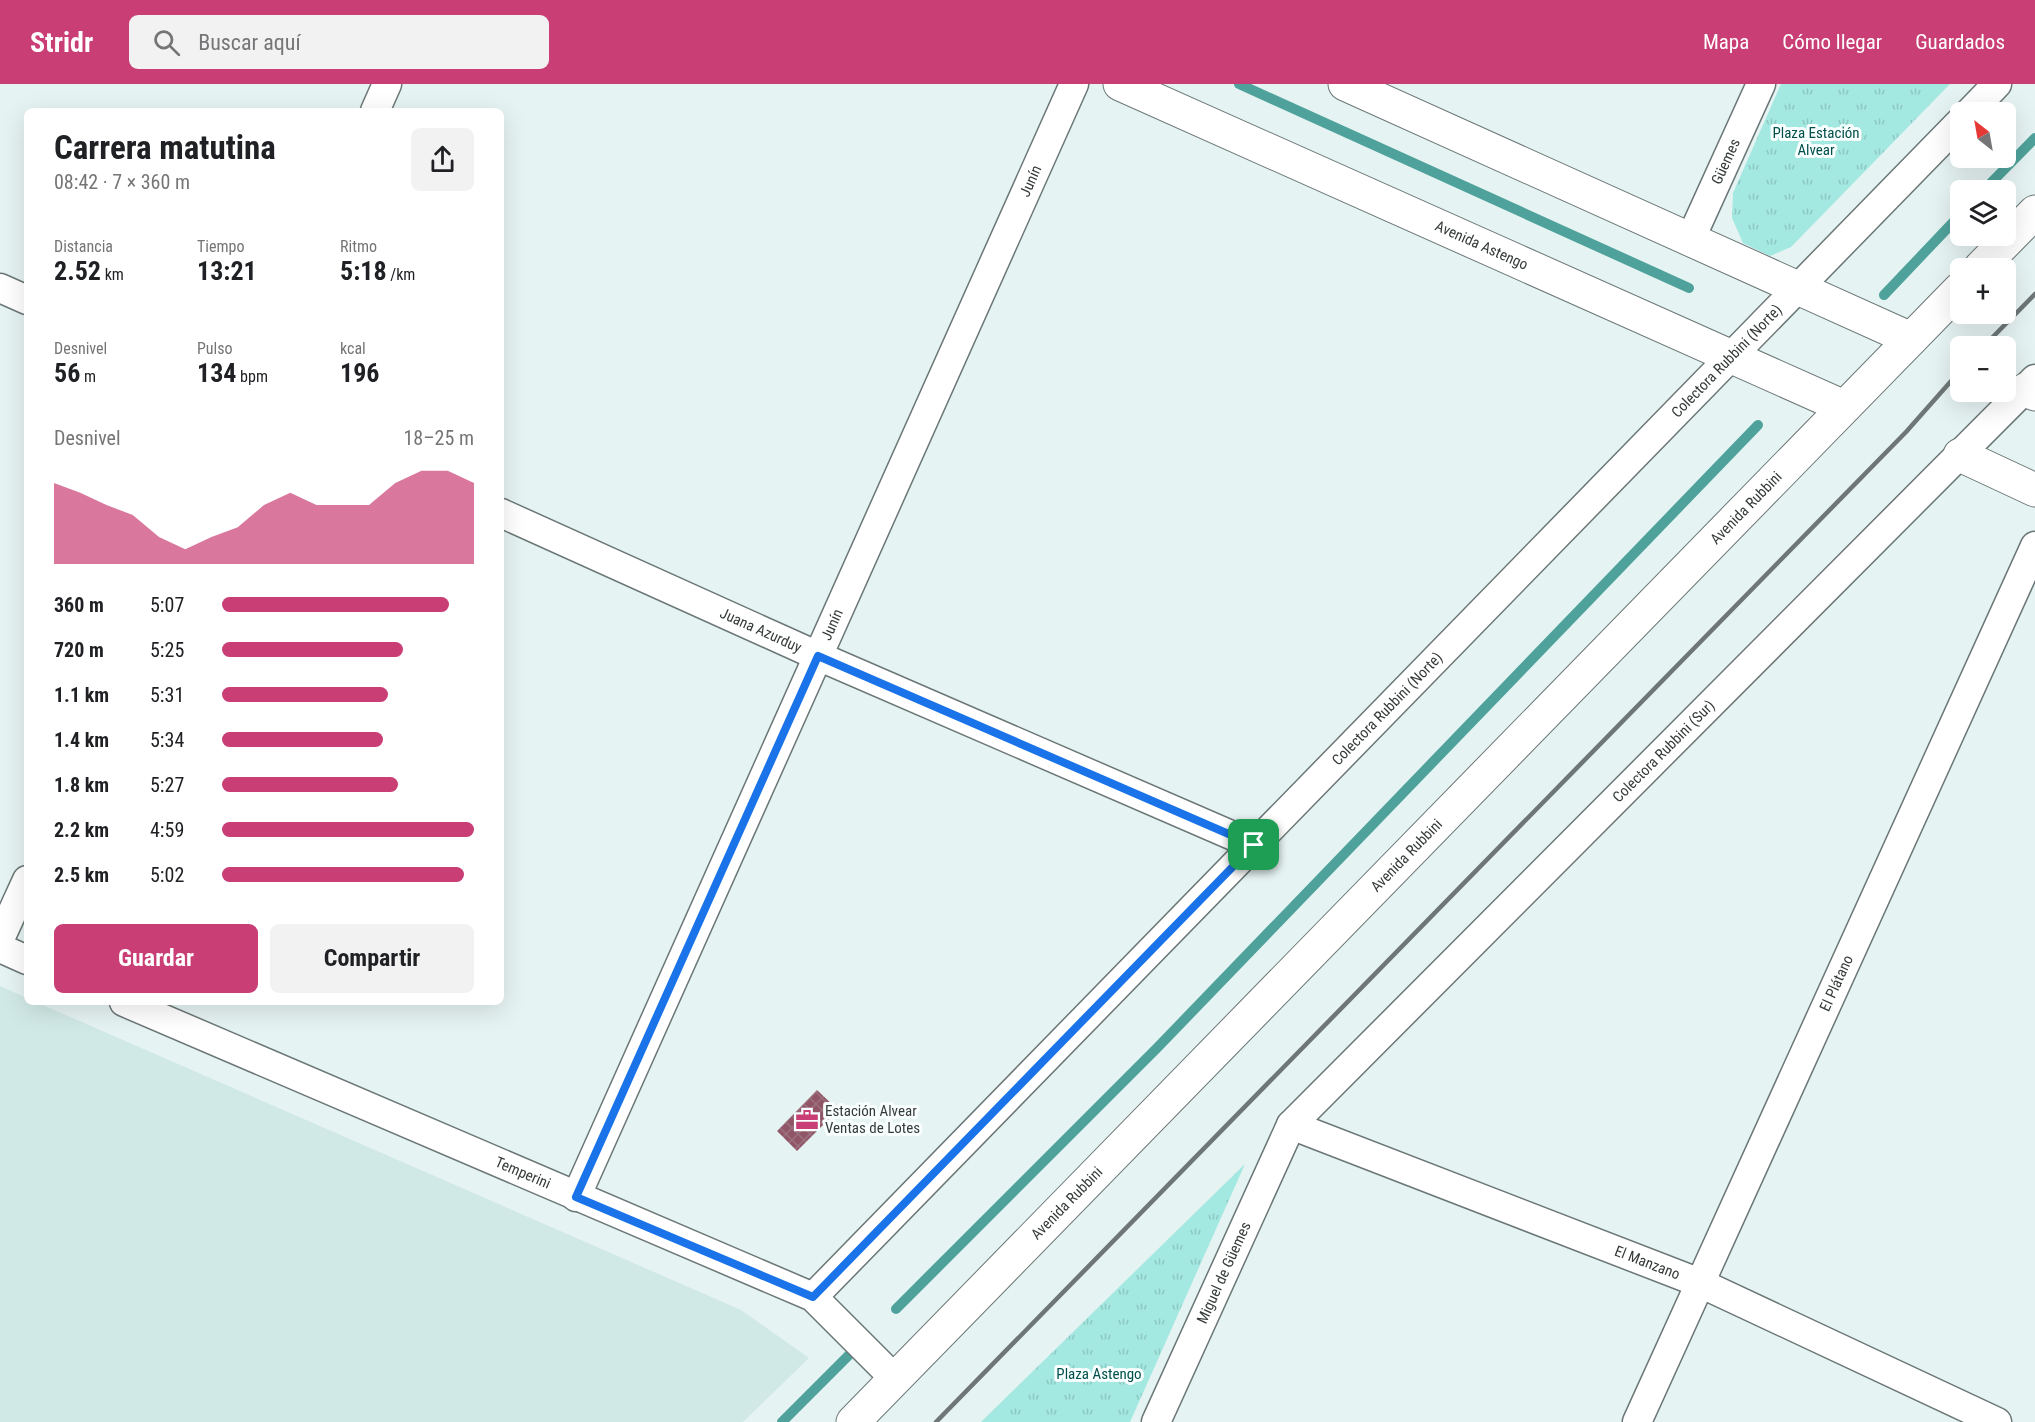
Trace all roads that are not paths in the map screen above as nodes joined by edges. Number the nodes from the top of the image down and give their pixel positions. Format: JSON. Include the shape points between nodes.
{"nodes":[{"id":1,"x":387,"y":84,"type":"edge"},
{"id":2,"x":1074,"y":84,"type":"edge"},
{"id":3,"x":1120,"y":84,"type":"edge"},
{"id":4,"x":1345,"y":84,"type":"edge"},
{"id":5,"x":1761,"y":84,"type":"edge"},
{"id":6,"x":1997,"y":84,"type":"edge"},
{"id":7,"x":1980,"y":102,"type":"edge"},
{"id":8,"x":376,"y":108,"type":"edge"},
{"id":9,"x":1950,"y":132,"type":"edge"},
{"id":10,"x":2035,"y":212,"type":"edge"},
{"id":11,"x":1691,"y":238,"type":"junction"},
{"id":12,"x":1990,"y":258,"type":"edge"},
{"id":13,"x":0,"y":288,"type":"edge"},
{"id":14,"x":1799,"y":289,"type":"junction"},
{"id":15,"x":24,"y":299,"type":"edge"},
{"id":16,"x":1950,"y":299,"type":"edge"},
{"id":17,"x":1911,"y":339,"type":"junction"},
{"id":18,"x":1733,"y":357,"type":"junction"},
{"id":19,"x":2032,"y":388,"type":"edge"},
{"id":20,"x":1844,"y":407,"type":"junction"},
{"id":21,"x":1960,"y":455,"type":"junction"},
{"id":22,"x":2035,"y":490,"type":"edge"},
{"id":23,"x":504,"y":514,"type":"edge"},
{"id":24,"x":2035,"y":546,"type":"edge"},
{"id":25,"x":818,"y":656,"type":"junction"},
{"id":26,"x":1254,"y":845,"type":"junction"},
{"id":27,"x":24,"y":886,"type":"edge"},
{"id":28,"x":0,"y":939,"type":"edge"},
{"id":29,"x":0,"y":948,"type":"edge"},
{"id":30,"x":24,"y":959,"type":"edge"},
{"id":31,"x":131,"y":1005,"type":"edge"},
{"id":32,"x":1291,"y":1125,"type":"junction"},
{"id":33,"x":576,"y":1197,"type":"junction"},
{"id":34,"x":1700,"y":1283,"type":"junction"},
{"id":35,"x":813,"y":1297,"type":"junction"},
{"id":36,"x":895,"y":1379,"type":"junction"},
{"id":37,"x":853,"y":1422,"type":"edge"},
{"id":38,"x":1156,"y":1422,"type":"edge"},
{"id":39,"x":1638,"y":1422,"type":"edge"},
{"id":40,"x":1997,"y":1422,"type":"edge"}],
"edges":[{"from":1,"to":8,"type":"street"},
{"from":2,"to":25,"type":"street","name":"Junín"},
{"from":3,"to":18,"type":"main road","name":"Avenida Astengo"},
{"from":4,"to":11,"type":"main road"},
{"from":5,"to":11,"type":"street","name":"Güemes"},
{"from":6,"to":7,"type":"street"},
{"from":9,"to":14,"type":"street","name":"Colectora Rubbini (Norte)"},
{"from":10,"to":12,"type":"main road"},
{"from":11,"to":14,"type":"main road"},
{"from":13,"to":15,"type":"street"},
{"from":14,"to":17,"type":"main road"},
{"from":14,"to":18,"type":"street","name":"Colectora Rubbini (Norte)"},
{"from":16,"to":17,"type":"main road","name":"Avenida Rubbini"},
{"from":17,"to":20,"type":"main road","name":"Avenida Rubbini"},
{"from":18,"to":20,"type":"main road","name":"Avenida Astengo"},
{"from":18,"to":26,"type":"street","name":"Colectora Rubbini (Norte)"},
{"from":19,"to":21,"type":"street","name":"Colectora Rubbini (Sur)"},
{"from":20,"to":36,"type":"main road","name":"Avenida Rubbini"},
{"from":21,"to":22,"type":"main road"},
{"from":21,"to":32,"type":"street","name":"Colectora Rubbini (Sur)"},
{"from":23,"to":25,"type":"street","name":"Juana Azurduy"},
{"from":24,"to":34,"type":"street","name":"El Plátano"},
{"from":25,"to":26,"type":"street","name":"Juana Azurduy"},
{"from":25,"to":33,"type":"street","name":"Junín"},
{"from":26,"to":35,"type":"street","name":"Colectora Rubbini (Norte)"},
{"from":27,"to":28,"type":"street"},
{"from":29,"to":30,"type":"street"},
{"from":31,"to":33,"type":"street","name":"Temperini"},
{"from":32,"to":34,"type":"street","name":"El Manzano"},
{"from":32,"to":38,"type":"street","name":"Miguel de Güemes"},
{"from":33,"to":35,"type":"street","name":"Temperini"},
{"from":34,"to":39,"type":"street","name":"El Plátano"},
{"from":34,"to":40,"type":"street","name":"El Manzano"},
{"from":35,"to":36,"type":"street","name":"Temperini"},
{"from":36,"to":37,"type":"main road","name":"Avenida Rubbini"}]}
